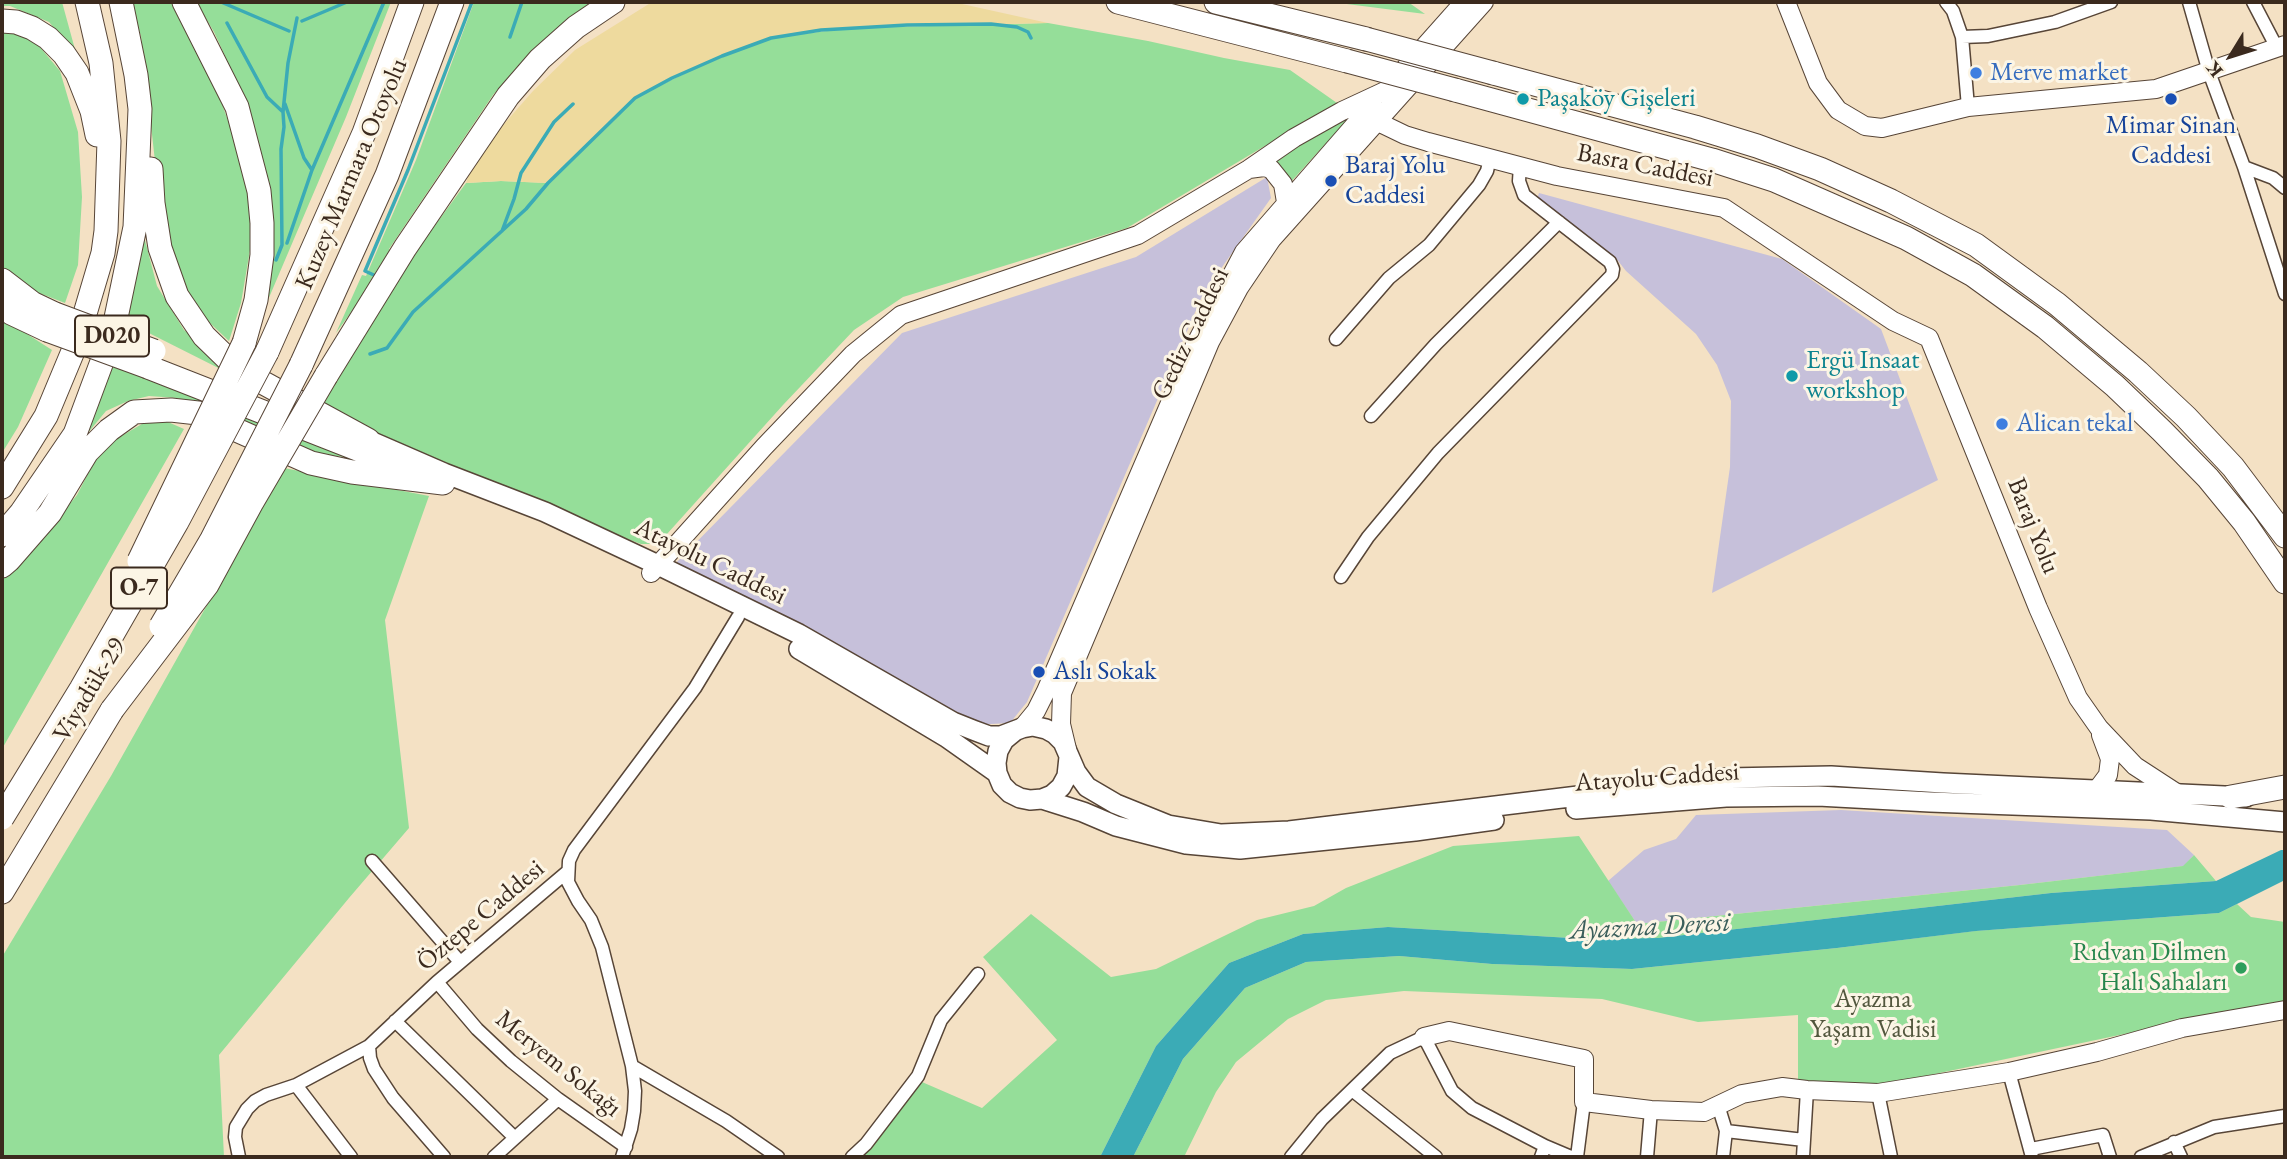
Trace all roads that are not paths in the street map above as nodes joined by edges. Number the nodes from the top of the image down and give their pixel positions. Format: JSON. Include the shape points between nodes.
{"nodes":[{"id":1,"x":87,"y":2,"type":"edge"},
{"id":2,"x":121,"y":2,"type":"edge"},
{"id":3,"x":184,"y":2,"type":"edge"},
{"id":4,"x":412,"y":2,"type":"edge"},
{"id":5,"x":452,"y":2,"type":"edge"},
{"id":6,"x":613,"y":2,"type":"edge"},
{"id":7,"x":1118,"y":2,"type":"edge"},
{"id":8,"x":1216,"y":2,"type":"edge"},
{"id":9,"x":1464,"y":2,"type":"edge"},
{"id":10,"x":1484,"y":2,"type":"edge"},
{"id":11,"x":1786,"y":2,"type":"edge"},
{"id":12,"x":1946,"y":2,"type":"edge"},
{"id":13,"x":2111,"y":2,"type":"edge"},
{"id":14,"x":2189,"y":2,"type":"edge"},
{"id":15,"x":2253,"y":2,"type":"edge"},
{"id":16,"x":2,"y":21,"type":"edge"},
{"id":17,"x":1962,"y":37,"type":"junction"},
{"id":18,"x":2281,"y":46,"type":"edge"},
{"id":19,"x":2209,"y":72,"type":"junction"},
{"id":20,"x":1385,"y":91,"type":"junction"},
{"id":21,"x":1968,"y":107,"type":"junction"},
{"id":22,"x":140,"y":109,"type":"junction"},
{"id":23,"x":1371,"y":117,"type":"junction"},
{"id":24,"x":1490,"y":158,"type":"junction"},
{"id":25,"x":1520,"y":166,"type":"junction"},
{"id":26,"x":2244,"y":167,"type":"junction"},
{"id":27,"x":1248,"y":169,"type":"junction"},
{"id":28,"x":2285,"y":188,"type":"edge"},
{"id":29,"x":1286,"y":202,"type":"junction"},
{"id":30,"x":1559,"y":222,"type":"junction"},
{"id":31,"x":106,"y":231,"type":"junction"},
{"id":32,"x":2,"y":280,"type":"edge"},
{"id":33,"x":2285,"y":294,"type":"edge"},
{"id":34,"x":2,"y":306,"type":"edge"},
{"id":35,"x":51,"y":322,"type":"junction"},
{"id":36,"x":1929,"y":338,"type":"joint"},
{"id":37,"x":1336,"y":339,"type":"dead end"},
{"id":38,"x":267,"y":352,"type":"joint"},
{"id":39,"x":151,"y":359,"type":"junction"},
{"id":40,"x":301,"y":365,"type":"joint"},
{"id":41,"x":1371,"y":416,"type":"dead end"},
{"id":42,"x":368,"y":440,"type":"junction"},
{"id":43,"x":443,"y":483,"type":"junction"},
{"id":44,"x":2,"y":487,"type":"edge"},
{"id":45,"x":2,"y":535,"type":"edge"},
{"id":46,"x":2285,"y":536,"type":"edge"},
{"id":47,"x":2,"y":566,"type":"edge"},
{"id":48,"x":654,"y":569,"type":"junction"},
{"id":49,"x":1341,"y":577,"type":"dead end"},
{"id":50,"x":2282,"y":578,"type":"edge"},
{"id":51,"x":738,"y":617,"type":"junction"},
{"id":52,"x":80,"y":688,"type":"junction"},
{"id":53,"x":112,"y":710,"type":"junction"},
{"id":54,"x":1022,"y":728,"type":"junction"},
{"id":55,"x":2099,"y":728,"type":"junction"},
{"id":56,"x":1068,"y":752,"type":"junction"},
{"id":57,"x":997,"y":773,"type":"junction"},
{"id":58,"x":2285,"y":787,"type":"edge"},
{"id":59,"x":2095,"y":791,"type":"junction"},
{"id":60,"x":2178,"y":794,"type":"junction"},
{"id":61,"x":2231,"y":797,"type":"junction"},
{"id":62,"x":2285,"y":798,"type":"edge"},
{"id":63,"x":1042,"y":799,"type":"junction"},
{"id":64,"x":2,"y":818,"type":"edge"},
{"id":65,"x":2285,"y":822,"type":"edge"},
{"id":66,"x":372,"y":861,"type":"dead end"},
{"id":67,"x":567,"y":872,"type":"junction"},
{"id":68,"x":2,"y":892,"type":"edge"},
{"id":69,"x":460,"y":962,"type":"junction"},
{"id":70,"x":978,"y":974,"type":"dead end"},
{"id":71,"x":437,"y":982,"type":"junction"},
{"id":72,"x":2285,"y":1010,"type":"edge"},
{"id":73,"x":396,"y":1021,"type":"junction"},
{"id":74,"x":1424,"y":1037,"type":"junction"},
{"id":75,"x":369,"y":1046,"type":"junction"},
{"id":76,"x":632,"y":1066,"type":"junction"},
{"id":77,"x":2009,"y":1072,"type":"junction"},
{"id":78,"x":296,"y":1085,"type":"junction"},
{"id":79,"x":1352,"y":1090,"type":"junction"},
{"id":80,"x":1807,"y":1090,"type":"junction"},
{"id":81,"x":1878,"y":1093,"type":"junction"},
{"id":82,"x":558,"y":1099,"type":"junction"},
{"id":83,"x":1584,"y":1102,"type":"junction"},
{"id":84,"x":1718,"y":1105,"type":"junction"},
{"id":85,"x":1651,"y":1111,"type":"junction"},
{"id":86,"x":2285,"y":1115,"type":"edge"},
{"id":87,"x":1726,"y":1131,"type":"junction"},
{"id":88,"x":514,"y":1138,"type":"junction"},
{"id":89,"x":1804,"y":1140,"type":"junction"},
{"id":90,"x":2175,"y":1142,"type":"junction"},
{"id":91,"x":624,"y":1152,"type":"edge"},
{"id":92,"x":1543,"y":1152,"type":"edge"},
{"id":93,"x":2032,"y":1153,"type":"edge"},
{"id":94,"x":239,"y":1157,"type":"edge"},
{"id":95,"x":351,"y":1157,"type":"edge"},
{"id":96,"x":444,"y":1157,"type":"edge"},
{"id":97,"x":494,"y":1157,"type":"edge"},
{"id":98,"x":778,"y":1157,"type":"edge"},
{"id":99,"x":852,"y":1157,"type":"edge"},
{"id":100,"x":1291,"y":1157,"type":"edge"},
{"id":101,"x":1436,"y":1157,"type":"edge"},
{"id":102,"x":1571,"y":1157,"type":"edge"},
{"id":103,"x":1577,"y":1157,"type":"edge"},
{"id":104,"x":1647,"y":1157,"type":"edge"},
{"id":105,"x":1723,"y":1157,"type":"edge"},
{"id":106,"x":1803,"y":1157,"type":"edge"},
{"id":107,"x":1891,"y":1157,"type":"edge"},
{"id":108,"x":2110,"y":1157,"type":"edge"},
{"id":109,"x":2141,"y":1157,"type":"edge"},
{"id":110,"x":2181,"y":1157,"type":"edge"}],
"edges":[{"from":1,"to":31,"type":"highway","via":[[101,63],[109,141]]},
{"from":2,"to":22,"type":"highway","number":"D020"},
{"from":3,"to":52,"type":"highway","bridge":true,"via":[[237,107],[259,191],[262,254],[256,300],[244,343]]},
{"from":4,"to":38,"type":"highway","name":"Kuzey Marmara Otoyolu","number":"O-7","via":[[364,133]]},
{"from":5,"to":40,"type":"highway","name":"Kuzey Marmara Otoyolu","number":"O-7","via":[[387,175]]},
{"from":6,"to":53,"type":"highway","bridge":true,"via":[[540,59],[508,96],[405,248],[326,376],[207,585]]},
{"from":7,"to":50,"type":"highway","bridge":true,"via":[[1712,160],[1774,180],[1906,237],[1973,275],[2115,386],[2208,478]]},
{"from":8,"to":46,"type":"highway","bridge":true,"via":[[1695,127],[1820,169],[1891,201],[1976,245],[2128,363],[2232,467]]},
{"from":9,"to":20,"type":"street","name":"Gediz Caddesi"},
{"from":10,"to":23,"type":"street","name":"Gediz Caddesi"},
{"from":11,"to":21,"type":"street","via":[[1818,83],[1838,110],[1865,126],[1882,128]]},
{"from":12,"to":17,"type":"street"},
{"from":13,"to":17,"type":"street","via":[[2055,22]]},
{"from":14,"to":19,"type":"street"},
{"from":15,"to":18,"type":"street"},
{"from":16,"to":31,"type":"highway","via":[[16,22],[48,38],[78,73],[100,148]]},
{"from":17,"to":21,"type":"street"},
{"from":18,"to":19,"type":"street"},
{"from":19,"to":21,"type":"street","via":[[2156,89]]},
{"from":19,"to":26,"type":"street"},
{"from":20,"to":23,"type":"street","name":"Gediz Caddesi"},
{"from":20,"to":27,"type":"street","via":[[1294,138]]},
{"from":22,"to":42,"type":"highway","via":[[160,248],[177,296],[204,336],[237,369]]},
{"from":22,"to":45,"type":"highway","number":"D020","via":[[135,228],[113,332],[75,433]]},
{"from":23,"to":24,"type":"street","name":"Basra Caddesi","via":[[1405,135]]},
{"from":23,"to":29,"type":"street","name":"Gediz Caddesi"},
{"from":23,"to":56,"type":"street","name":"Gediz Caddesi","via":[[1272,239],[1210,342],[1062,693],[1061,724]]},
{"from":24,"to":25,"type":"street","name":"Basra Caddesi"},
{"from":24,"to":37,"type":"street","via":[[1479,185],[1429,245],[1389,278]]},
{"from":25,"to":30,"type":"street","via":[[1524,195]]},
{"from":25,"to":36,"type":"street","name":"Basra Caddesi","via":[[1724,208],[1893,321]]},
{"from":26,"to":28,"type":"street"},
{"from":26,"to":33,"type":"street"},
{"from":27,"to":29,"type":"street","via":[[1271,169],[1283,184]]},
{"from":27,"to":48,"type":"street","via":[[1138,235],[901,315],[853,354]]},
{"from":29,"to":54,"type":"street","name":"Gediz Caddesi","via":[[1244,252],[1195,345],[1046,691]]},
{"from":30,"to":41,"type":"street"},
{"from":30,"to":49,"type":"street","via":[[1610,262],[1612,275],[1438,453]]},
{"from":31,"to":44,"type":"highway","via":[[76,344],[46,416]]},
{"from":32,"to":35,"type":"highway"},
{"from":34,"to":35,"type":"highway","via":[[11,313]]},
{"from":35,"to":39,"type":"highway","bridge":true},
{"from":36,"to":55,"type":"street","name":"Baraj Yolu","via":[[2038,608],[2078,698]]},
{"from":38,"to":52,"type":"highway","name":"Viyadük-29","number":"O-7","bridge":true,"via":[[177,522]]},
{"from":39,"to":42,"type":"highway"},
{"from":39,"to":43,"type":"highway","via":[[195,383]]},
{"from":40,"to":53,"type":"highway","name":"Viyadük-29","number":"O-7","bridge":true,"via":[[212,539]]},
{"from":42,"to":48,"type":"main road","name":"Atayolu Caddesi","via":[[545,512]]},
{"from":43,"to":47,"type":"highway","via":[[311,463],[198,413],[134,412],[87,452],[50,513]]},
{"from":43,"to":48,"type":"main road","name":"Atayolu Caddesi"},
{"from":48,"to":51,"type":"main road","name":"Atayolu Caddesi"},
{"from":48,"to":54,"type":"main road","name":"Atayolu Caddesi","via":[[799,634],[953,722],[989,736]]},
{"from":51,"to":57,"type":"main road","name":"Atayolu Caddesi","via":[[946,737]]},
{"from":51,"to":67,"type":"street","name":"Öztepe Caddesi","via":[[695,688],[574,850]]},
{"from":52,"to":64,"type":"highway","name":"Viyadük-29","number":"O-7","bridge":true},
{"from":53,"to":68,"type":"highway","name":"Viyadük-29","number":"O-7"},
{"from":54,"to":56,"type":"main road","name":"Atayolu Caddesi","via":[[1046,729]]},
{"from":54,"to":57,"type":"main road","via":[[1004,740],[998,751]]},
{"from":55,"to":59,"type":"street","name":"Baraj Yolu","via":[[2110,759],[2108,775]]},
{"from":55,"to":60,"type":"street","name":"Baraj Yolu","via":[[2135,766]]},
{"from":56,"to":59,"type":"main road","name":"Atayolu Caddesi","via":[[1087,787],[1116,804],[1168,824],[1221,834],[1302,829],[1727,778],[1831,776]]},
{"from":56,"to":63,"type":"main road","via":[[1068,776],[1052,795]]},
{"from":57,"to":63,"type":"main road","name":"Atayolu Caddesi","via":[[1010,793]]},
{"from":58,"to":61,"type":"highway"},
{"from":59,"to":60,"type":"main road","name":"Atayolu Caddesi"},
{"from":60,"to":61,"type":"main road","name":"Atayolu Caddesi"},
{"from":61,"to":62,"type":"main road","name":"Atayolu Caddesi"},
{"from":63,"to":65,"type":"main road","name":"Atayolu Caddesi","via":[[1116,826],[1185,844],[1240,849],[1594,807],[1726,797],[1818,796],[2151,810]]},
{"from":66,"to":69,"type":"street"},
{"from":67,"to":69,"type":"street","name":"Öztepe Caddesi"},
{"from":67,"to":76,"type":"street","via":[[571,890],[602,947]]},
{"from":69,"to":71,"type":"street","name":"Öztepe Caddesi"},
{"from":70,"to":99,"type":"street","via":[[941,1020],[918,1076]]},
{"from":71,"to":73,"type":"street","name":"Öztepe Caddesi"},
{"from":71,"to":82,"type":"street","name":"Meryem Sokağı","via":[[495,1046]]},
{"from":72,"to":77,"type":"street","via":[[2182,1028]]},
{"from":73,"to":75,"type":"street","name":"Öztepe Caddesi"},
{"from":73,"to":88,"type":"street"},
{"from":74,"to":79,"type":"street","via":[[1390,1053]]},
{"from":74,"to":83,"type":"street","via":[[1449,1031],[1584,1059]]},
{"from":74,"to":92,"type":"street","via":[[1452,1091]]},
{"from":75,"to":78,"type":"street","name":"Öztepe Caddesi"},
{"from":75,"to":96,"type":"street","via":[[374,1069],[393,1098]]},
{"from":76,"to":91,"type":"street","via":[[634,1111]]},
{"from":76,"to":98,"type":"street"},
{"from":77,"to":81,"type":"street"},
{"from":77,"to":93,"type":"street"},
{"from":78,"to":94,"type":"street","name":"Öztepe Caddesi","via":[[265,1095],[247,1109],[235,1137]]},
{"from":78,"to":95,"type":"street"},
{"from":79,"to":100,"type":"street"},
{"from":79,"to":101,"type":"street"},
{"from":80,"to":81,"type":"street"},
{"from":80,"to":84,"type":"street","via":[[1782,1087],[1742,1094]]},
{"from":80,"to":89,"type":"street"},
{"from":81,"to":107,"type":"street"},
{"from":82,"to":88,"type":"street"},
{"from":82,"to":91,"type":"street","name":"Meryem Sokağı"},
{"from":83,"to":85,"type":"street"},
{"from":83,"to":103,"type":"street"},
{"from":84,"to":85,"type":"street","via":[[1704,1112]]},
{"from":84,"to":87,"type":"street"},
{"from":85,"to":104,"type":"street"},
{"from":86,"to":90,"type":"street","via":[[2214,1127]]},
{"from":87,"to":89,"type":"street"},
{"from":87,"to":105,"type":"street"},
{"from":88,"to":97,"type":"street"},
{"from":89,"to":106,"type":"street"},
{"from":90,"to":109,"type":"street"},
{"from":90,"to":110,"type":"street"},
{"from":92,"to":102,"type":"street"},
{"from":93,"to":108,"type":"street","via":[[2103,1135]]}]}
